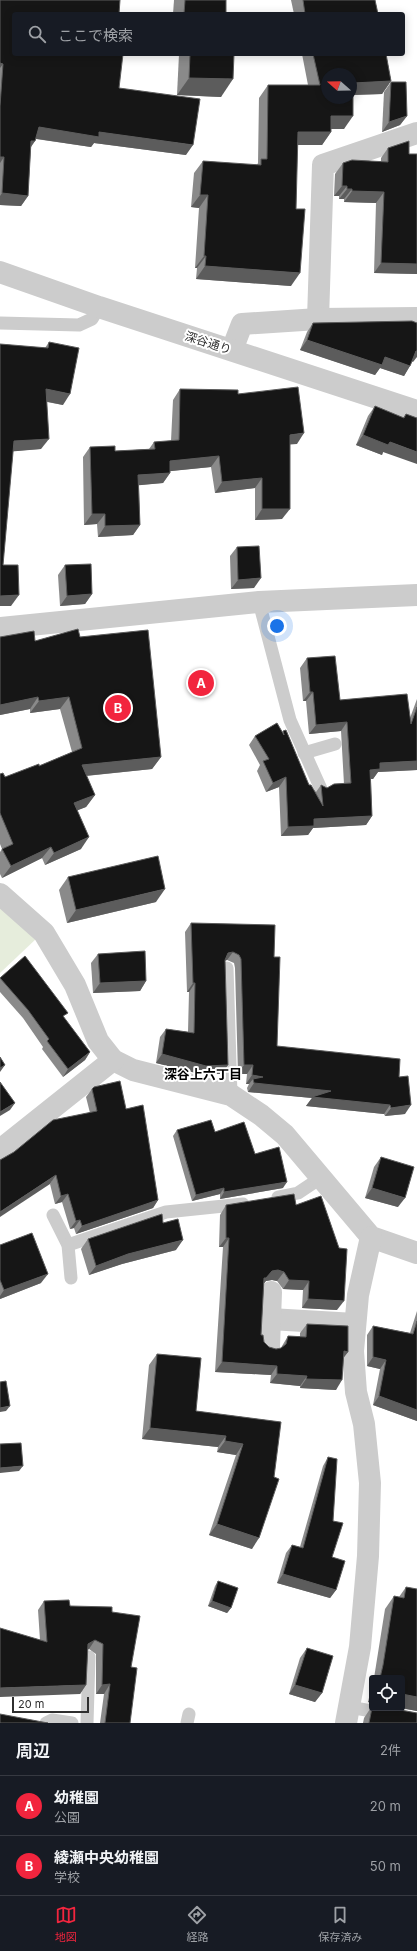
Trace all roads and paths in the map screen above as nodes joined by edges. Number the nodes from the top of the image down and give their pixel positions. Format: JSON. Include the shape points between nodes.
{"nodes":[{"id":1,"x":417,"y":133,"type":"edge"},
{"id":2,"x":0,"y":272,"type":"edge"},
{"id":3,"x":99,"y":307,"type":"junction"},
{"id":4,"x":417,"y":318,"type":"edge"},
{"id":5,"x":318,"y":319,"type":"junction"},
{"id":6,"x":0,"y":323,"type":"edge"},
{"id":7,"x":232,"y":350,"type":"junction"},
{"id":8,"x":417,"y":411,"type":"edge"},
{"id":9,"x":417,"y":595,"type":"edge"},
{"id":10,"x":259,"y":602,"type":"junction"},
{"id":11,"x":0,"y":628,"type":"edge"},
{"id":12,"x":335,"y":744,"type":"dead end"},
{"id":13,"x":304,"y":753,"type":"junction"},
{"id":14,"x":321,"y":789,"type":"edge"},
{"id":15,"x":0,"y":894,"type":"edge"},
{"id":16,"x":227,"y":968,"type":"edge"},
{"id":17,"x":113,"y":1060,"type":"junction"},
{"id":18,"x":231,"y":1095,"type":"junction"},
{"id":19,"x":0,"y":1150,"type":"edge"},
{"id":20,"x":322,"y":1177,"type":"junction"},
{"id":21,"x":267,"y":1199,"type":"edge"},
{"id":22,"x":252,"y":1202,"type":"edge"},
{"id":23,"x":53,"y":1215,"type":"dead end"},
{"id":24,"x":371,"y":1237,"type":"junction"},
{"id":25,"x":68,"y":1245,"type":"junction"},
{"id":26,"x":417,"y":1254,"type":"edge"},
{"id":27,"x":71,"y":1278,"type":"dead end"},
{"id":28,"x":271,"y":1292,"type":"dead end"},
{"id":29,"x":270,"y":1319,"type":"junction"},
{"id":30,"x":356,"y":1324,"type":"junction"},
{"id":31,"x":269,"y":1346,"type":"edge"},
{"id":32,"x":89,"y":1657,"type":"edge"},
{"id":33,"x":347,"y":1715,"type":"edge"},
{"id":34,"x":417,"y":1719,"type":"edge"},
{"id":35,"x":46,"y":1723,"type":"edge"},
{"id":36,"x":72,"y":1723,"type":"edge"},
{"id":37,"x":87,"y":1723,"type":"edge"}],
"edges":[{"from":1,"to":5,"type":"street","via":[[323,165]]},
{"from":2,"to":3,"type":"street","name":"深谷通り"},
{"from":3,"to":6,"type":"lane","via":[[92,318],[79,324]]},
{"from":3,"to":7,"type":"street","name":"深谷通り"},
{"from":4,"to":5,"type":"street"},
{"from":5,"to":7,"type":"street","via":[[242,324]]},
{"from":7,"to":8,"type":"street","name":"深谷通り"},
{"from":9,"to":10,"type":"street"},
{"from":10,"to":11,"type":"street"},
{"from":10,"to":13,"type":"lane","via":[[290,720]]},
{"from":12,"to":13,"type":"lane"},
{"from":13,"to":14,"type":"lane"},
{"from":15,"to":17,"type":"street","via":[[44,933],[76,985],[98,1041]]},
{"from":16,"to":18,"type":"lane"},
{"from":17,"to":18,"type":"street","via":[[132,1070]]},
{"from":17,"to":19,"type":"street"},
{"from":18,"to":20,"type":"street","via":[[285,1135]]},
{"from":20,"to":21,"type":"lane","via":[[298,1193]]},
{"from":20,"to":24,"type":"street"},
{"from":22,"to":25,"type":"lane","via":[[166,1212]]},
{"from":23,"to":25,"type":"lane"},
{"from":24,"to":26,"type":"street"},
{"from":24,"to":30,"type":"street","via":[[358,1295]]},
{"from":25,"to":27,"type":"lane"},
{"from":28,"to":29,"type":"street"},
{"from":29,"to":30,"type":"street"},
{"from":29,"to":31,"type":"street"},
{"from":30,"to":33,"type":"street","via":[[353,1351],[356,1392],[364,1424],[370,1483],[368,1556],[360,1647]]},
{"from":32,"to":37,"type":"lane"},
{"from":33,"to":34,"type":"lane"},
{"from":35,"to":36,"type":"lane","via":[[52,1720]]}]}
